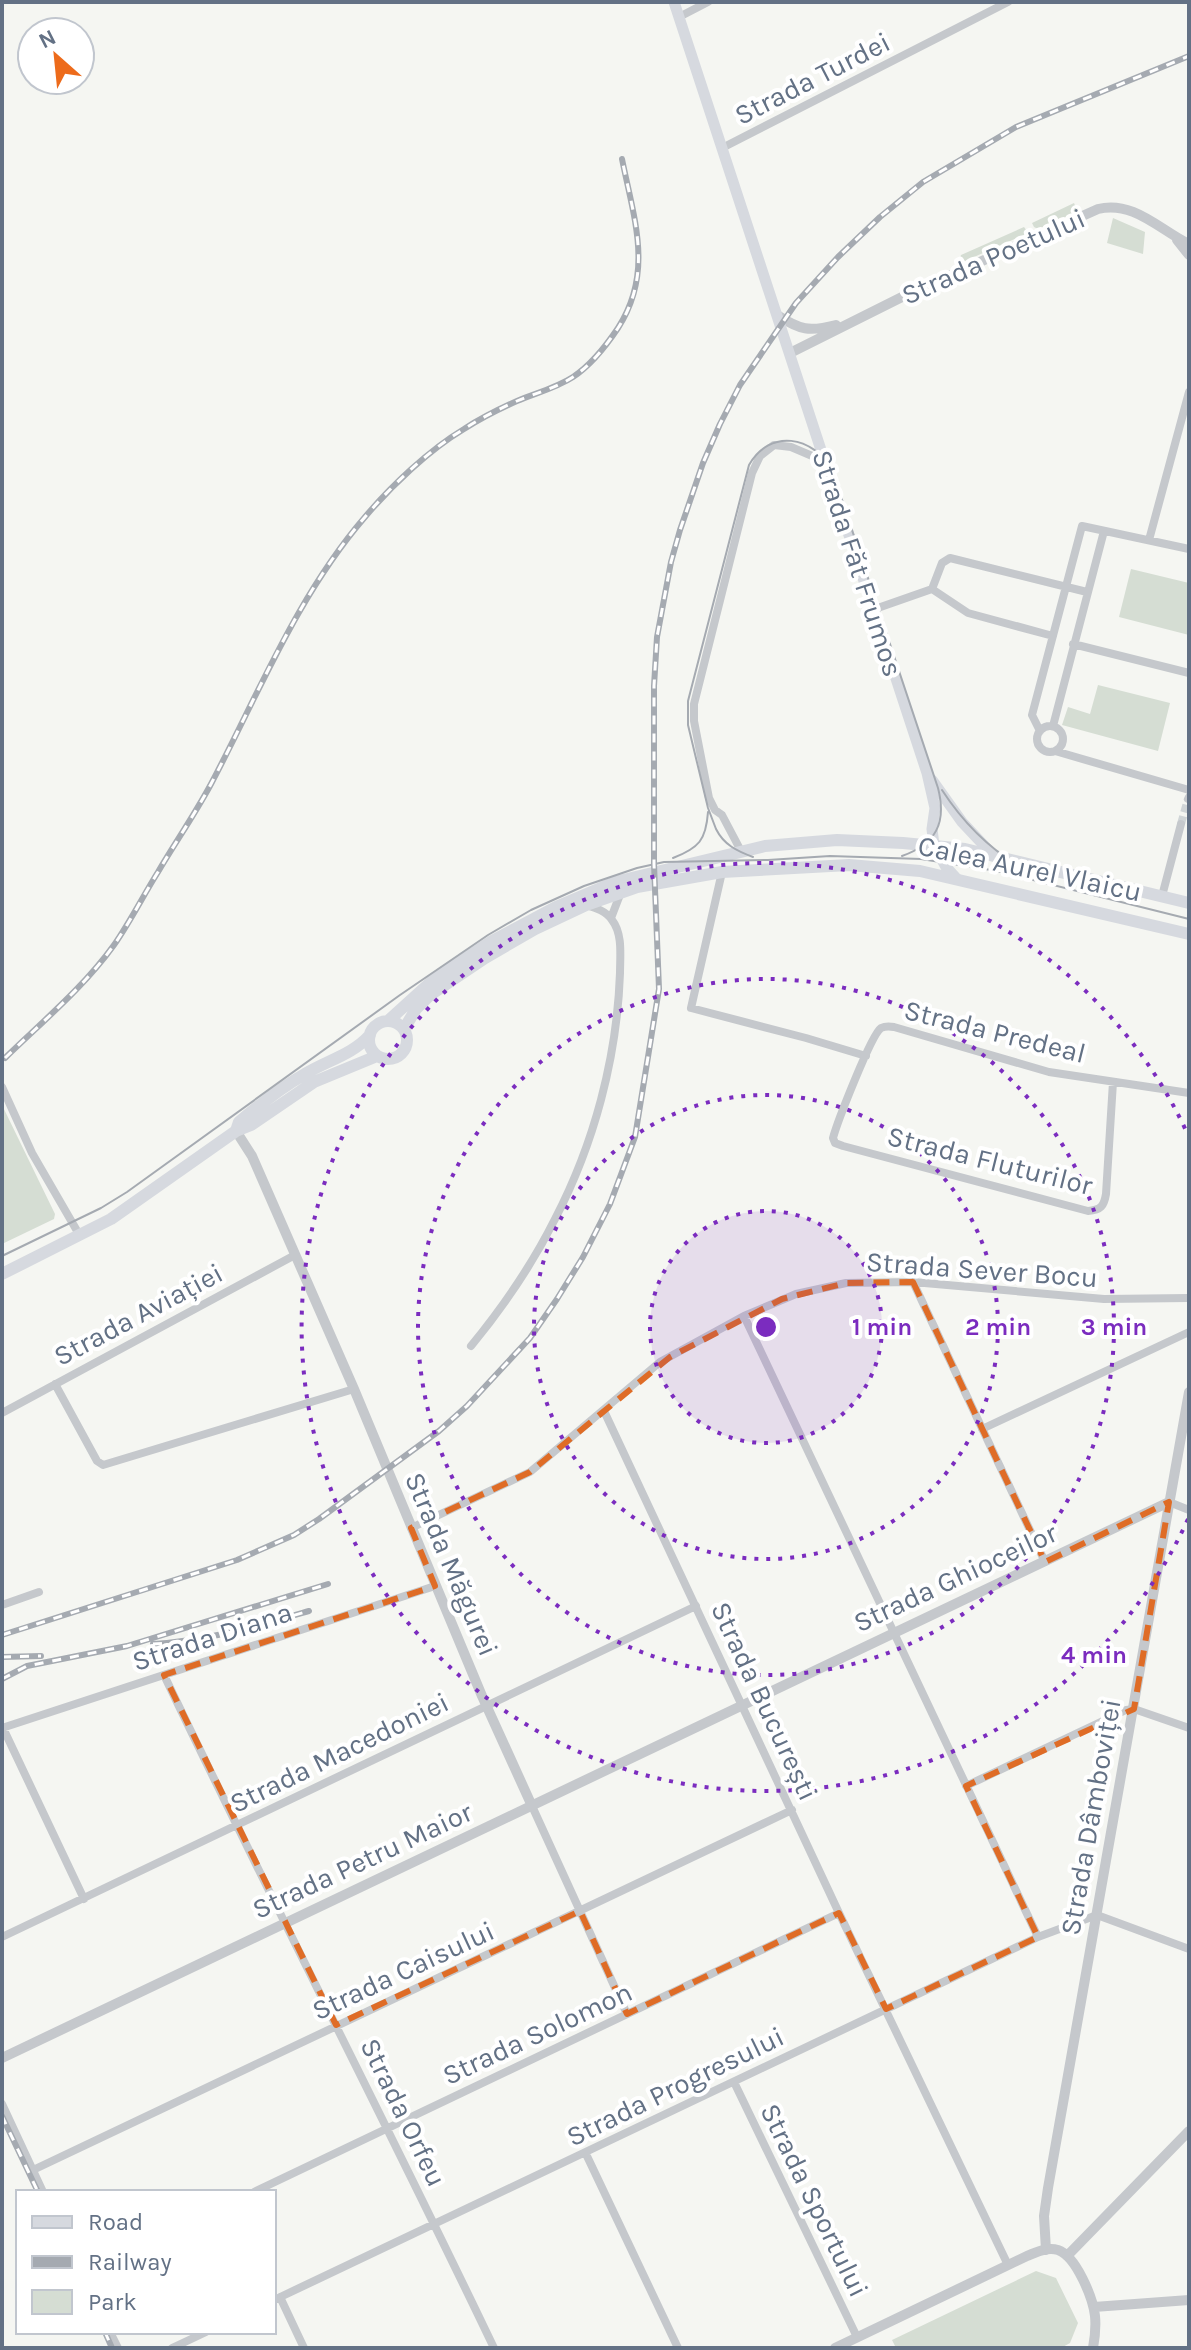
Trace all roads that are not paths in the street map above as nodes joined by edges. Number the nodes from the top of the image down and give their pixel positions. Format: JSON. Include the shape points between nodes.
{"nodes":[{"id":1,"x":674,"y":2,"type":"edge"},
{"id":2,"x":708,"y":2,"type":"edge"},
{"id":3,"x":1008,"y":2,"type":"edge"},
{"id":4,"x":679,"y":17,"type":"junction"},
{"id":5,"x":722,"y":148,"type":"junction"},
{"id":6,"x":1176,"y":238,"type":"junction"},
{"id":7,"x":1189,"y":244,"type":"edge"},
{"id":8,"x":1189,"y":255,"type":"edge"},
{"id":9,"x":777,"y":315,"type":"junction"},
{"id":10,"x":853,"y":320,"type":"junction"},
{"id":11,"x":790,"y":353,"type":"junction"},
{"id":12,"x":1189,"y":392,"type":"edge"},
{"id":13,"x":824,"y":461,"type":"junction"},
{"id":14,"x":1104,"y":531,"type":"junction"},
{"id":15,"x":1149,"y":540,"type":"junction"},
{"id":16,"x":1189,"y":549,"type":"edge"},
{"id":17,"x":1066,"y":587,"type":"junction"},
{"id":18,"x":932,"y":589,"type":"junction"},
{"id":19,"x":1087,"y":592,"type":"junction"},
{"id":20,"x":872,"y":610,"type":"junction"},
{"id":21,"x":1053,"y":636,"type":"junction"},
{"id":22,"x":1073,"y":644,"type":"junction"},
{"id":23,"x":1189,"y":673,"type":"edge"},
{"id":24,"x":1053,"y":726,"type":"junction"},
{"id":25,"x":1040,"y":731,"type":"junction"},
{"id":26,"x":1055,"y":751,"type":"junction"},
{"id":27,"x":927,"y":773,"type":"junction"},
{"id":28,"x":1189,"y":790,"type":"edge"},
{"id":29,"x":1181,"y":824,"type":"dead end"},
{"id":30,"x":934,"y":845,"type":"junction"},
{"id":31,"x":741,"y":851,"type":"junction"},
{"id":32,"x":992,"y":854,"type":"junction"},
{"id":33,"x":722,"y":872,"type":"junction"},
{"id":34,"x":957,"y":879,"type":"junction"},
{"id":35,"x":621,"y":892,"type":"junction"},
{"id":36,"x":1162,"y":896,"type":"junction"},
{"id":37,"x":1189,"y":903,"type":"edge"},
{"id":38,"x":586,"y":905,"type":"junction"},
{"id":39,"x":611,"y":918,"type":"junction"},
{"id":40,"x":1189,"y":934,"type":"edge"},
{"id":41,"x":388,"y":1021,"type":"junction"},
{"id":42,"x":884,"y":1027,"type":"joint"},
{"id":43,"x":404,"y":1029,"type":"junction"},
{"id":44,"x":370,"y":1035,"type":"junction"},
{"id":45,"x":377,"y":1056,"type":"junction"},
{"id":46,"x":866,"y":1056,"type":"junction"},
{"id":47,"x":1113,"y":1082,"type":"junction"},
{"id":48,"x":2,"y":1087,"type":"edge"},
{"id":49,"x":1189,"y":1093,"type":"edge"},
{"id":50,"x":236,"y":1131,"type":"junction"},
{"id":51,"x":80,"y":1236,"type":"junction"},
{"id":52,"x":295,"y":1255,"type":"junction"},
{"id":53,"x":2,"y":1274,"type":"edge"},
{"id":54,"x":913,"y":1282,"type":"junction"},
{"id":55,"x":1189,"y":1298,"type":"edge"},
{"id":56,"x":744,"y":1316,"type":"junction"},
{"id":57,"x":1189,"y":1332,"type":"edge"},
{"id":58,"x":471,"y":1346,"type":"dead end"},
{"id":59,"x":55,"y":1384,"type":"junction"},
{"id":60,"x":354,"y":1389,"type":"junction"},
{"id":61,"x":1189,"y":1392,"type":"edge"},
{"id":62,"x":604,"y":1411,"type":"junction"},
{"id":63,"x":2,"y":1413,"type":"edge"},
{"id":64,"x":982,"y":1429,"type":"junction"},
{"id":65,"x":1169,"y":1502,"type":"junction"},
{"id":66,"x":1189,"y":1510,"type":"edge"},
{"id":67,"x":411,"y":1528,"type":"junction"},
{"id":68,"x":1045,"y":1562,"type":"junction"},
{"id":69,"x":435,"y":1586,"type":"junction"},
{"id":70,"x":39,"y":1592,"type":"dead end"},
{"id":71,"x":2,"y":1605,"type":"edge"},
{"id":72,"x":696,"y":1606,"type":"junction"},
{"id":73,"x":894,"y":1633,"type":"junction"},
{"id":74,"x":164,"y":1675,"type":"junction"},
{"id":75,"x":742,"y":1705,"type":"junction"},
{"id":76,"x":486,"y":1706,"type":"junction"},
{"id":77,"x":1134,"y":1709,"type":"junction"},
{"id":78,"x":3,"y":1728,"type":"edge"},
{"id":79,"x":1189,"y":1728,"type":"edge"},
{"id":80,"x":966,"y":1786,"type":"junction"},
{"id":81,"x":532,"y":1806,"type":"junction"},
{"id":82,"x":792,"y":1810,"type":"junction"},
{"id":83,"x":236,"y":1826,"type":"junction"},
{"id":84,"x":84,"y":1899,"type":"junction"},
{"id":85,"x":580,"y":1911,"type":"junction"},
{"id":86,"x":839,"y":1913,"type":"junction"},
{"id":87,"x":1097,"y":1915,"type":"junction"},
{"id":88,"x":284,"y":1923,"type":"junction"},
{"id":89,"x":2,"y":1937,"type":"edge"},
{"id":90,"x":1038,"y":1937,"type":"junction"},
{"id":91,"x":1189,"y":1949,"type":"edge"},
{"id":92,"x":886,"y":2009,"type":"junction"},
{"id":93,"x":627,"y":2014,"type":"junction"},
{"id":94,"x":336,"y":2025,"type":"junction"},
{"id":95,"x":2,"y":2058,"type":"edge"},
{"id":96,"x":734,"y":2082,"type":"junction"},
{"id":97,"x":2,"y":2104,"type":"edge"},
{"id":98,"x":387,"y":2128,"type":"junction"},
{"id":99,"x":1189,"y":2131,"type":"edge"},
{"id":100,"x":586,"y":2154,"type":"junction"},
{"id":101,"x":33,"y":2170,"type":"junction"},
{"id":102,"x":42,"y":2190,"type":"edge"},
{"id":103,"x":258,"y":2190,"type":"edge"},
{"id":104,"x":435,"y":2224,"type":"junction"},
{"id":105,"x":1046,"y":2250,"type":"junction"},
{"id":106,"x":1067,"y":2256,"type":"junction"},
{"id":107,"x":1008,"y":2265,"type":"junction"},
{"id":108,"x":277,"y":2299,"type":"edge"},
{"id":109,"x":1189,"y":2300,"type":"edge"},
{"id":110,"x":1094,"y":2307,"type":"junction"},
{"id":111,"x":202,"y":2334,"type":"edge"},
{"id":112,"x":857,"y":2337,"type":"junction"},
{"id":113,"x":172,"y":2348,"type":"edge"},
{"id":114,"x":304,"y":2348,"type":"edge"},
{"id":115,"x":494,"y":2348,"type":"edge"},
{"id":116,"x":678,"y":2348,"type":"edge"},
{"id":117,"x":835,"y":2348,"type":"edge"},
{"id":118,"x":1093,"y":2348,"type":"edge"}],
"edges":[{"from":1,"to":4,"type":"main road"},
{"from":2,"to":4,"type":"street"},
{"from":3,"to":5,"type":"street","name":"Strada Turdei"},
{"from":4,"to":5,"type":"main road"},
{"from":5,"to":9,"type":"main road"},
{"from":6,"to":7,"type":"street","name":"Strada Poetului"},
{"from":6,"to":8,"type":"street","name":"Strada Poetului"},
{"from":6,"to":10,"type":"street","name":"Strada Poetului","via":[[1122,207],[1098,209]]},
{"from":9,"to":10,"type":"street","name":"Strada Poetului","via":[[810,330]]},
{"from":9,"to":11,"type":"main road"},
{"from":10,"to":11,"type":"street","name":"Strada Poetului"},
{"from":11,"to":13,"type":"main road","name":"Strada Făt Frumos"},
{"from":12,"to":15,"type":"street"},
{"from":13,"to":20,"type":"main road","name":"Strada Făt Frumos"},
{"from":13,"to":31,"type":"street","via":[[774,445],[752,473],[694,704],[712,806]]},
{"from":14,"to":15,"type":"street"},
{"from":14,"to":17,"type":"street","via":[[1082,526]]},
{"from":14,"to":19,"type":"street"},
{"from":15,"to":16,"type":"street"},
{"from":17,"to":18,"type":"street","via":[[950,558],[942,563]]},
{"from":17,"to":19,"type":"street"},
{"from":17,"to":21,"type":"street"},
{"from":18,"to":20,"type":"street"},
{"from":18,"to":21,"type":"street","via":[[968,613]]},
{"from":19,"to":22,"type":"street"},
{"from":20,"to":27,"type":"main road","name":"Strada Făt Frumos"},
{"from":21,"to":25,"type":"street","via":[[1032,715]]},
{"from":22,"to":23,"type":"street"},
{"from":22,"to":24,"type":"street"},
{"from":24,"to":25,"type":"street"},
{"from":24,"to":26,"type":"street","via":[[1063,738]]},
{"from":25,"to":26,"type":"street","via":[[1040,748]]},
{"from":26,"to":28,"type":"street"},
{"from":27,"to":30,"type":"main road","name":"Strada Făt Frumos","via":[[935,808]]},
{"from":27,"to":32,"type":"main road","name":"Strada Făt Frumos"},
{"from":29,"to":36,"type":"street"},
{"from":30,"to":31,"type":"main road","name":"Calea Aurel Vlaicu","via":[[827,840]]},
{"from":30,"to":32,"type":"main road","name":"Calea Aurel Vlaicu"},
{"from":30,"to":34,"type":"main road"},
{"from":31,"to":41,"type":"main road","name":"Calea Aurel Vlaicu","via":[[615,882],[556,907],[455,965]]},
{"from":32,"to":36,"type":"main road","name":"Calea Aurel Vlaicu"},
{"from":33,"to":34,"type":"main road","name":"Calea Aurel Vlaicu","via":[[849,865]]},
{"from":33,"to":35,"type":"main road","name":"Calea Aurel Vlaicu"},
{"from":33,"to":46,"type":"street","via":[[691,1008]]},
{"from":34,"to":40,"type":"main road","name":"Calea Aurel Vlaicu"},
{"from":35,"to":38,"type":"main road","name":"Calea Aurel Vlaicu"},
{"from":35,"to":39,"type":"street"},
{"from":36,"to":37,"type":"main road","name":"Calea Aurel Vlaicu"},
{"from":38,"to":39,"type":"street"},
{"from":38,"to":43,"type":"main road","name":"Calea Aurel Vlaicu","via":[[442,986],[421,1003]]},
{"from":39,"to":58,"type":"street","via":[[619,940],[617,1009],[594,1123],[543,1242]]},
{"from":41,"to":43,"type":"main road"},
{"from":41,"to":44,"type":"main road","name":"Calea Aurel Vlaicu"},
{"from":42,"to":46,"type":"street","name":"Strada Fluturilor"},
{"from":42,"to":47,"type":"street","name":"Strada Predeal","via":[[1049,1072]]},
{"from":43,"to":45,"type":"main road","name":"Calea Aurel Vlaicu","via":[[407,1042],[400,1054],[391,1059]]},
{"from":44,"to":45,"type":"main road"},
{"from":44,"to":50,"type":"main road","name":"Calea Aurel Vlaicu","via":[[350,1053],[284,1088],[239,1122]]},
{"from":45,"to":50,"type":"main road","name":"Calea Aurel Vlaicu","via":[[314,1082]]},
{"from":46,"to":47,"type":"street","name":"Strada Fluturilor","via":[[833,1135],[837,1144],[1088,1211],[1104,1204]]},
{"from":47,"to":49,"type":"street","name":"Strada Predeal"},
{"from":48,"to":51,"type":"street","via":[[32,1153]]},
{"from":50,"to":51,"type":"main road","name":"Calea Aurel Vlaicu"},
{"from":50,"to":52,"type":"street","name":"Strada Măgurei"},
{"from":51,"to":53,"type":"main road","name":"Calea Aurel Vlaicu"},
{"from":52,"to":59,"type":"street","name":"Strada Aviației"},
{"from":52,"to":60,"type":"street","name":"Strada Măgurei"},
{"from":54,"to":55,"type":"street","name":"Strada Sever Bocu","via":[[1104,1299]]},
{"from":54,"to":56,"type":"street","name":"Strada Sever Bocu","via":[[819,1288]]},
{"from":54,"to":64,"type":"street"},
{"from":56,"to":62,"type":"street","name":"Strada Sever Bocu","via":[[660,1362]]},
{"from":56,"to":73,"type":"street"},
{"from":57,"to":64,"type":"street"},
{"from":59,"to":60,"type":"street","via":[[103,1465]]},
{"from":59,"to":63,"type":"street","name":"Strada Aviației"},
{"from":60,"to":67,"type":"street","name":"Strada Măgurei"},
{"from":61,"to":65,"type":"street","name":"Strada Dâmboviței"},
{"from":62,"to":67,"type":"street","name":"Strada Sever Bocu","via":[[530,1472]]},
{"from":62,"to":72,"type":"street","name":"Strada București"},
{"from":64,"to":68,"type":"street"},
{"from":65,"to":66,"type":"street"},
{"from":65,"to":68,"type":"street","name":"Strada Ghioceilor"},
{"from":65,"to":77,"type":"street","name":"Strada Dâmboviței"},
{"from":67,"to":69,"type":"street","name":"Strada Măgurei"},
{"from":68,"to":73,"type":"street","name":"Strada Ghioceilor"},
{"from":69,"to":74,"type":"street","name":"Strada Diana"},
{"from":69,"to":76,"type":"street","name":"Strada Măgurei"},
{"from":70,"to":71,"type":"street"},
{"from":72,"to":75,"type":"street","name":"Strada București"},
{"from":72,"to":76,"type":"street","name":"Strada Macedoniei"},
{"from":73,"to":75,"type":"street","name":"Strada Ghioceilor"},
{"from":73,"to":80,"type":"street"},
{"from":74,"to":78,"type":"street","name":"Strada Diana"},
{"from":74,"to":83,"type":"street","name":"Strada Orfeu"},
{"from":75,"to":81,"type":"street","name":"Strada Petru Maior"},
{"from":75,"to":82,"type":"street","name":"Strada București"},
{"from":76,"to":81,"type":"street","name":"Strada Măgurei"},
{"from":76,"to":83,"type":"street","name":"Strada Macedoniei"},
{"from":77,"to":79,"type":"street"},
{"from":77,"to":80,"type":"street"},
{"from":77,"to":87,"type":"street","name":"Strada Dâmboviței"},
{"from":78,"to":84,"type":"street"},
{"from":80,"to":90,"type":"street"},
{"from":81,"to":85,"type":"street","name":"Strada Măgurei"},
{"from":81,"to":88,"type":"street","name":"Strada Petru Maior"},
{"from":82,"to":85,"type":"street","name":"Strada Caisului"},
{"from":82,"to":86,"type":"street","name":"Strada București"},
{"from":83,"to":84,"type":"street","name":"Strada Macedoniei"},
{"from":83,"to":88,"type":"street","name":"Strada Orfeu"},
{"from":84,"to":89,"type":"street","name":"Strada Macedoniei"},
{"from":85,"to":93,"type":"street","name":"Strada Măgurei"},
{"from":85,"to":94,"type":"street","name":"Strada Caisului"},
{"from":86,"to":92,"type":"street","name":"Strada București"},
{"from":86,"to":93,"type":"street","name":"Strada Solomon"},
{"from":87,"to":90,"type":"street","name":"Strada Progresului"},
{"from":87,"to":91,"type":"street"},
{"from":87,"to":105,"type":"street","name":"Strada Dâmboviței","via":[[1048,2188]]},
{"from":88,"to":94,"type":"street","name":"Strada Orfeu"},
{"from":88,"to":95,"type":"street","name":"Strada Petru Maior"},
{"from":90,"to":92,"type":"street","name":"Strada Progresului"},
{"from":92,"to":96,"type":"street","name":"Strada Progresului"},
{"from":92,"to":107,"type":"street","name":"Strada București"},
{"from":93,"to":98,"type":"street","name":"Strada Solomon"},
{"from":94,"to":98,"type":"street","name":"Strada Orfeu"},
{"from":94,"to":101,"type":"street","name":"Strada Caisului"},
{"from":96,"to":100,"type":"street","name":"Strada Progresului"},
{"from":96,"to":112,"type":"street","name":"Strada Sportului"},
{"from":97,"to":101,"type":"street"},
{"from":98,"to":103,"type":"street","name":"Strada Solomon"},
{"from":98,"to":104,"type":"street","name":"Strada Orfeu"},
{"from":99,"to":106,"type":"street"},
{"from":100,"to":104,"type":"street","name":"Strada Progresului"},
{"from":100,"to":116,"type":"street"},
{"from":101,"to":102,"type":"street"},
{"from":104,"to":108,"type":"street","name":"Strada Progresului"},
{"from":104,"to":115,"type":"street","name":"Strada Orfeu"},
{"from":105,"to":106,"type":"street"},
{"from":105,"to":107,"type":"street"},
{"from":106,"to":110,"type":"street"},
{"from":107,"to":112,"type":"street"},
{"from":108,"to":114,"type":"street"},
{"from":109,"to":110,"type":"street"},
{"from":110,"to":118,"type":"street"},
{"from":111,"to":113,"type":"street"},
{"from":112,"to":117,"type":"street"}]}
